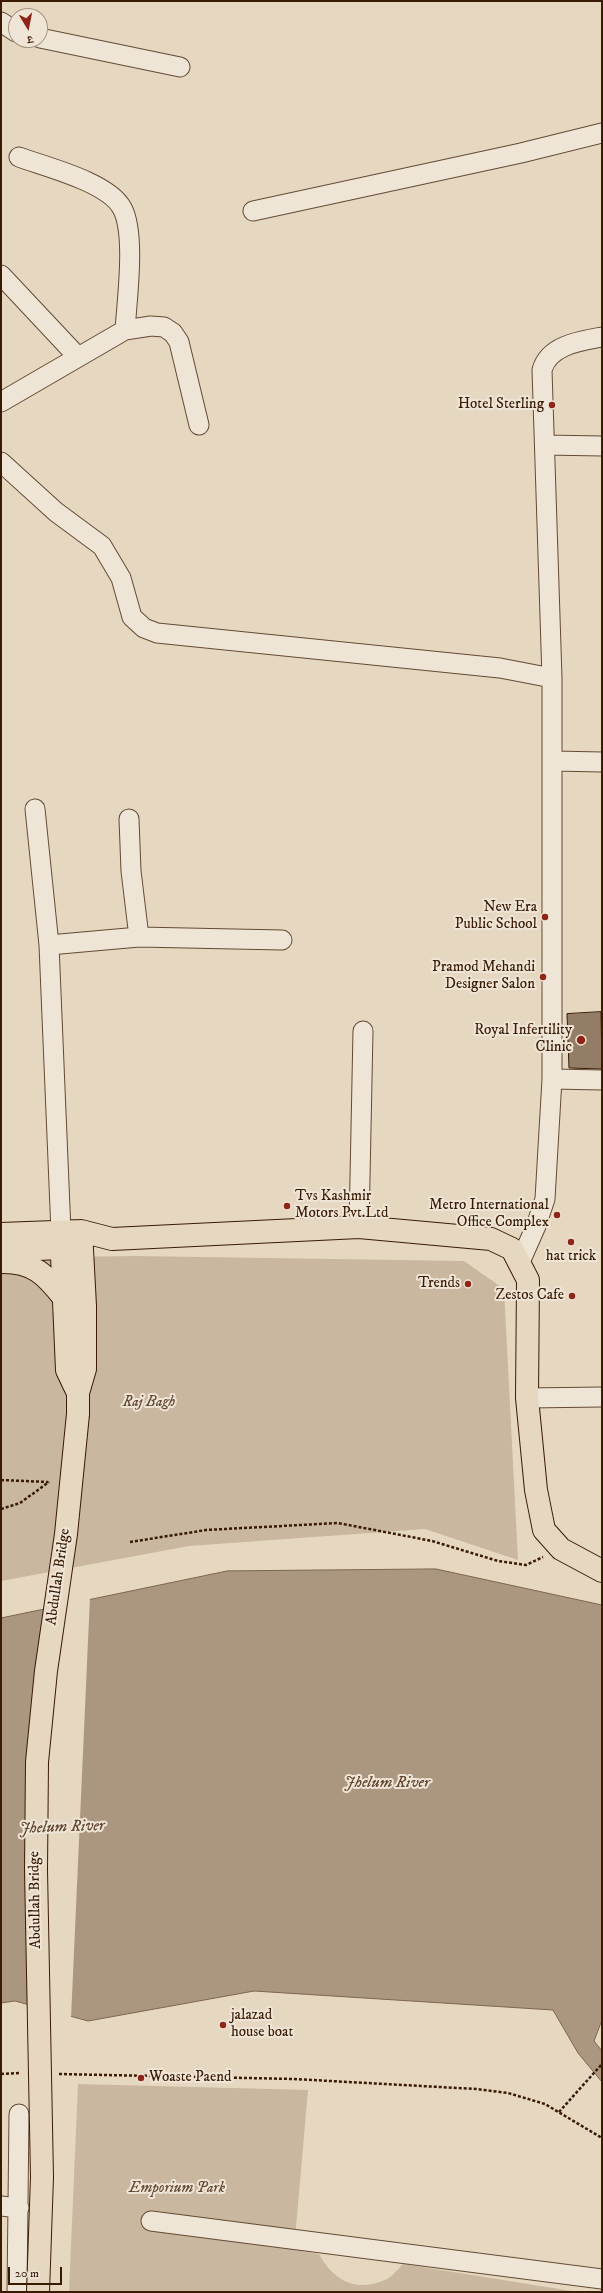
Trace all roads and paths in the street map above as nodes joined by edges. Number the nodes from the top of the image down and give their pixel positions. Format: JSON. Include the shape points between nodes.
{"nodes":[{"id":1,"x":48,"y":40,"type":"edge"},
{"id":2,"x":180,"y":67,"type":"dead end"},
{"id":3,"x":602,"y":133,"type":"edge"},
{"id":4,"x":19,"y":157,"type":"dead end"},
{"id":5,"x":253,"y":211,"type":"dead end"},
{"id":6,"x":1,"y":275,"type":"edge"},
{"id":7,"x":125,"y":330,"type":"junction"},
{"id":8,"x":602,"y":337,"type":"edge"},
{"id":9,"x":78,"y":357,"type":"junction"},
{"id":10,"x":1,"y":402,"type":"edge"},
{"id":11,"x":199,"y":425,"type":"dead end"},
{"id":12,"x":545,"y":445,"type":"junction"},
{"id":13,"x":602,"y":446,"type":"edge"},
{"id":14,"x":1,"y":462,"type":"edge"},
{"id":15,"x":552,"y":678,"type":"junction"},
{"id":16,"x":553,"y":761,"type":"junction"},
{"id":17,"x":602,"y":762,"type":"edge"},
{"id":18,"x":35,"y":809,"type":"dead end"},
{"id":19,"x":129,"y":819,"type":"dead end"},
{"id":20,"x":139,"y":937,"type":"junction"},
{"id":21,"x":282,"y":940,"type":"dead end"},
{"id":22,"x":49,"y":945,"type":"junction"},
{"id":23,"x":363,"y":1031,"type":"dead end"},
{"id":24,"x":552,"y":1079,"type":"junction"},
{"id":25,"x":602,"y":1080,"type":"edge"},
{"id":26,"x":360,"y":1227,"type":"junction"},
{"id":27,"x":1,"y":1234,"type":"edge"},
{"id":28,"x":71,"y":1239,"type":"junction"},
{"id":29,"x":1,"y":1251,"type":"edge"},
{"id":30,"x":1,"y":1262,"type":"edge"},
{"id":31,"x":520,"y":1262,"type":"junction"},
{"id":32,"x":64,"y":1298,"type":"junction"},
{"id":33,"x":78,"y":1393,"type":"junction"},
{"id":34,"x":602,"y":1397,"type":"edge"},
{"id":35,"x":527,"y":1398,"type":"junction"},
{"id":36,"x":1,"y":1480,"type":"edge"},
{"id":37,"x":1,"y":1509,"type":"edge"},
{"id":38,"x":130,"y":1542,"type":"dead end"},
{"id":39,"x":561,"y":1549,"type":"junction"},
{"id":40,"x":602,"y":1571,"type":"edge"},
{"id":41,"x":602,"y":2064,"type":"edge"},
{"id":42,"x":95,"y":2075,"type":"dead end"},
{"id":43,"x":558,"y":2112,"type":"junction"},
{"id":44,"x":19,"y":2114,"type":"dead end"},
{"id":45,"x":602,"y":2138,"type":"edge"},
{"id":46,"x":10,"y":2207,"type":"edge"},
{"id":47,"x":151,"y":2221,"type":"dead end"},
{"id":48,"x":602,"y":2279,"type":"edge"},
{"id":49,"x":17,"y":2292,"type":"edge"},
{"id":50,"x":38,"y":2292,"type":"edge"}],
"edges":[{"from":1,"to":2,"type":"street"},
{"from":3,"to":5,"type":"street"},
{"from":4,"to":7,"type":"street","via":[[99,187],[122,207],[128,223],[129,242]]},
{"from":6,"to":9,"type":"street"},
{"from":7,"to":9,"type":"street"},
{"from":7,"to":11,"type":"street","via":[[151,326],[164,327],[173,333],[179,342]]},
{"from":8,"to":12,"type":"street","via":[[566,346],[544,362],[542,370]]},
{"from":9,"to":10,"type":"street"},
{"from":12,"to":13,"type":"street"},
{"from":12,"to":15,"type":"street"},
{"from":14,"to":15,"type":"street","via":[[56,512],[102,546],[121,578],[132,616],[144,628],[170,635],[500,668]]},
{"from":15,"to":16,"type":"street"},
{"from":16,"to":17,"type":"street"},
{"from":16,"to":24,"type":"street"},
{"from":18,"to":22,"type":"street"},
{"from":19,"to":20,"type":"street","via":[[131,871]]},
{"from":20,"to":21,"type":"street"},
{"from":20,"to":22,"type":"street"},
{"from":22,"to":28,"type":"street"},
{"from":23,"to":26,"type":"street"},
{"from":24,"to":25,"type":"street"},
{"from":24,"to":31,"type":"street","via":[[545,1199]]},
{"from":26,"to":28,"type":"main road","via":[[112,1239],[96,1247]]},
{"from":26,"to":31,"type":"main road","via":[[491,1239],[512,1250]]},
{"from":27,"to":28,"type":"main road"},
{"from":28,"to":29,"type":"main road"},
{"from":28,"to":32,"type":"main road"},
{"from":28,"to":33,"type":"main road","via":[[85,1306],[85,1369]]},
{"from":30,"to":32,"type":"main road","via":[[20,1264],[40,1271]]},
{"from":31,"to":35,"type":"main road","via":[[528,1280]]},
{"from":32,"to":33,"type":"main road","via":[[67,1370]]},
{"from":33,"to":50,"type":"main road","name":"Abdullah Bridge","bridge":true,"via":[[66,1534],[45,1678],[37,1762],[36,1886],[42,2177]]},
{"from":34,"to":35,"type":"street"},
{"from":35,"to":39,"type":"main road","via":[[536,1490],[544,1530]]},
{"from":36,"to":37,"type":"path","via":[[49,1482],[20,1503]]},
{"from":38,"to":39,"type":"path","via":[[206,1530],[338,1523],[432,1541],[498,1561],[526,1566]]},
{"from":39,"to":40,"type":"main road"},
{"from":41,"to":43,"type":"path"},
{"from":42,"to":43,"type":"path","via":[[294,2079],[476,2089],[508,2093],[545,2104]]},
{"from":43,"to":45,"type":"path"},
{"from":44,"to":46,"type":"street"},
{"from":46,"to":49,"type":"street"},
{"from":47,"to":48,"type":"street"}]}
